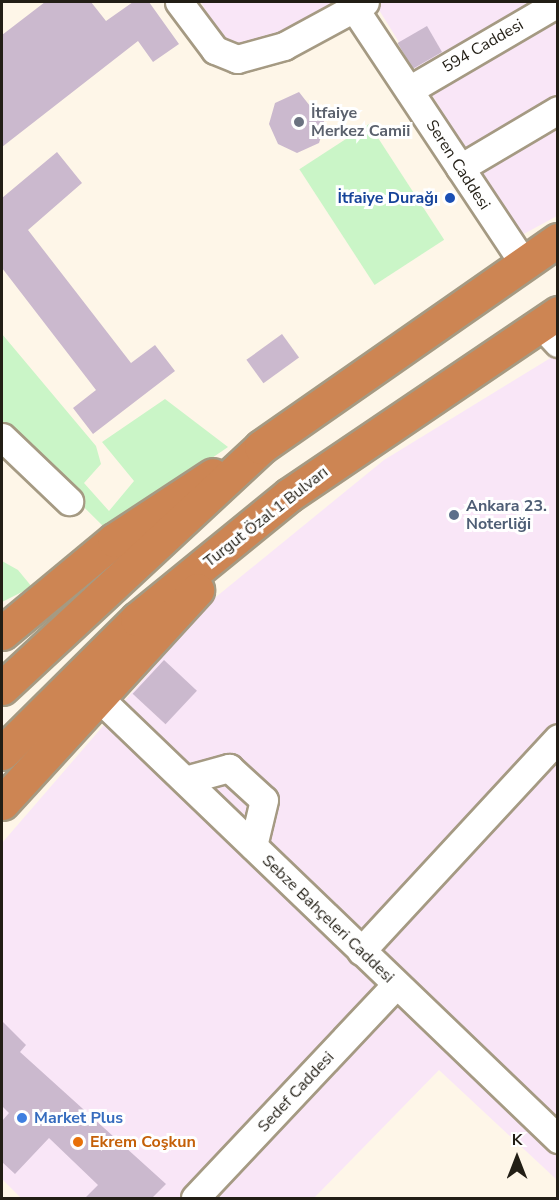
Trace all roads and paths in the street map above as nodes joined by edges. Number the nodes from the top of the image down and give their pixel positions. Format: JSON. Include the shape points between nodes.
{"nodes":[{"id":1,"x":179,"y":2,"type":"edge"},
{"id":2,"x":558,"y":3,"type":"edge"},
{"id":3,"x":360,"y":4,"type":"edge"},
{"id":4,"x":408,"y":90,"type":"junction"},
{"id":5,"x":558,"y":110,"type":"edge"},
{"id":6,"x":460,"y":168,"type":"junction"},
{"id":7,"x":558,"y":240,"type":"edge"},
{"id":8,"x":522,"y":261,"type":"junction"},
{"id":9,"x":552,"y":327,"type":"edge"},
{"id":10,"x":2,"y":437,"type":"edge"},
{"id":11,"x":261,"y":447,"type":"junction"},
{"id":12,"x":69,"y":501,"type":"dead end"},
{"id":13,"x":256,"y":521,"type":"junction"},
{"id":14,"x":64,"y":579,"type":"junction"},
{"id":15,"x":2,"y":611,"type":"edge"},
{"id":16,"x":2,"y":633,"type":"edge"},
{"id":17,"x":2,"y":688,"type":"edge"},
{"id":18,"x":99,"y":698,"type":"junction"},
{"id":19,"x":558,"y":738,"type":"edge"},
{"id":20,"x":2,"y":752,"type":"edge"},
{"id":21,"x":185,"y":780,"type":"junction"},
{"id":22,"x":2,"y":803,"type":"edge"},
{"id":23,"x":253,"y":846,"type":"junction"},
{"id":24,"x":361,"y":951,"type":"junction"},
{"id":25,"x":396,"y":985,"type":"junction"},
{"id":26,"x":558,"y":1139,"type":"edge"},
{"id":27,"x":195,"y":1198,"type":"edge"}],
"edges":[{"from":1,"to":3,"type":"street","via":[[205,39],[229,58],[265,54]]},
{"from":2,"to":4,"type":"street","name":"594 Caddesi"},
{"from":3,"to":4,"type":"street","name":"Seren Caddesi"},
{"from":4,"to":6,"type":"street","name":"Seren Caddesi"},
{"from":5,"to":6,"type":"street"},
{"from":6,"to":8,"type":"street","name":"Seren Caddesi"},
{"from":7,"to":8,"type":"highway"},
{"from":8,"to":11,"type":"highway"},
{"from":9,"to":13,"type":"highway","name":"Turgut Özal 1 Bulvarı","via":[[404,414]]},
{"from":10,"to":12,"type":"street"},
{"from":11,"to":14,"type":"highway","via":[[173,497]]},
{"from":11,"to":17,"type":"highway"},
{"from":13,"to":18,"type":"highway"},
{"from":13,"to":20,"type":"highway","name":"Turgut Özal 1 Bulvarı","via":[[137,619]]},
{"from":14,"to":15,"type":"highway"},
{"from":14,"to":16,"type":"highway"},
{"from":18,"to":21,"type":"street","name":"Sebze Bahçeleri Caddesi"},
{"from":18,"to":22,"type":"highway"},
{"from":19,"to":24,"type":"street"},
{"from":21,"to":23,"type":"street","name":"Sebze Bahçeleri Caddesi"},
{"from":21,"to":23,"type":"street","via":[[229,768],[264,800]]},
{"from":23,"to":24,"type":"street","name":"Sebze Bahçeleri Caddesi"},
{"from":24,"to":25,"type":"street","name":"Sebze Bahçeleri Caddesi"},
{"from":25,"to":26,"type":"street","name":"Sebze Bahçeleri Caddesi"},
{"from":25,"to":27,"type":"street","name":"Sedef Caddesi"}]}
